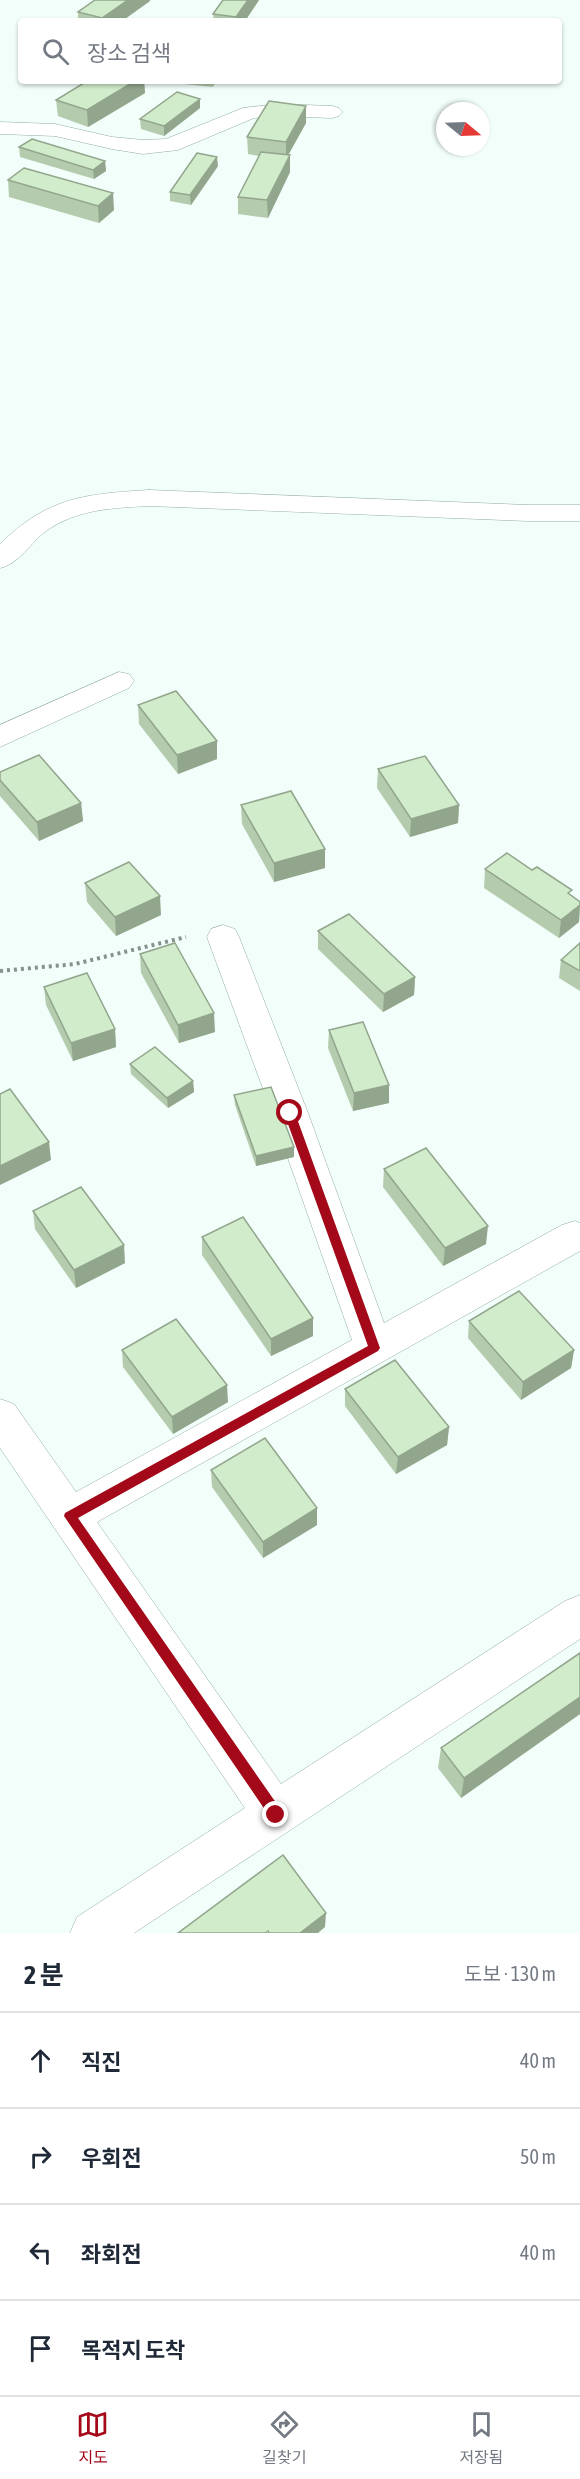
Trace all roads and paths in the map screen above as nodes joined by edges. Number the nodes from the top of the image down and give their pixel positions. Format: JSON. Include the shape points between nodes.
{"nodes":[{"id":1,"x":332,"y":112,"type":"dead end"},
{"id":2,"x":0,"y":128,"type":"edge"},
{"id":3,"x":580,"y":513,"type":"edge"},
{"id":4,"x":0,"y":560,"type":"edge"},
{"id":5,"x":119,"y":681,"type":"dead end"},
{"id":6,"x":0,"y":737,"type":"edge"},
{"id":7,"x":223,"y":937,"type":"joint"},
{"id":8,"x":0,"y":971,"type":"edge"},
{"id":9,"x":576,"y":1236,"type":"dead end"},
{"id":10,"x":374,"y":1348,"type":"junction"},
{"id":11,"x":0,"y":1416,"type":"edge"},
{"id":12,"x":70,"y":1516,"type":"junction"},
{"id":13,"x":580,"y":1615,"type":"edge"},
{"id":14,"x":276,"y":1815,"type":"junction"},
{"id":15,"x":93,"y":1933,"type":"edge"}],
"edges":[{"from":1,"to":2,"type":"street","via":[[250,112],[170,145],[143,147],[55,130]]},
{"from":3,"to":4,"type":"street","via":[[149,498],[106,501],[69,507],[38,524]]},
{"from":5,"to":6,"type":"street"},
{"from":7,"to":8,"type":"path","via":[[188,937],[75,964]]},
{"from":7,"to":10,"type":"street"},
{"from":9,"to":10,"type":"street"},
{"from":10,"to":12,"type":"street"},
{"from":11,"to":12,"type":"street"},
{"from":12,"to":14,"type":"street"},
{"from":13,"to":14,"type":"street"},
{"from":14,"to":15,"type":"street"}]}
